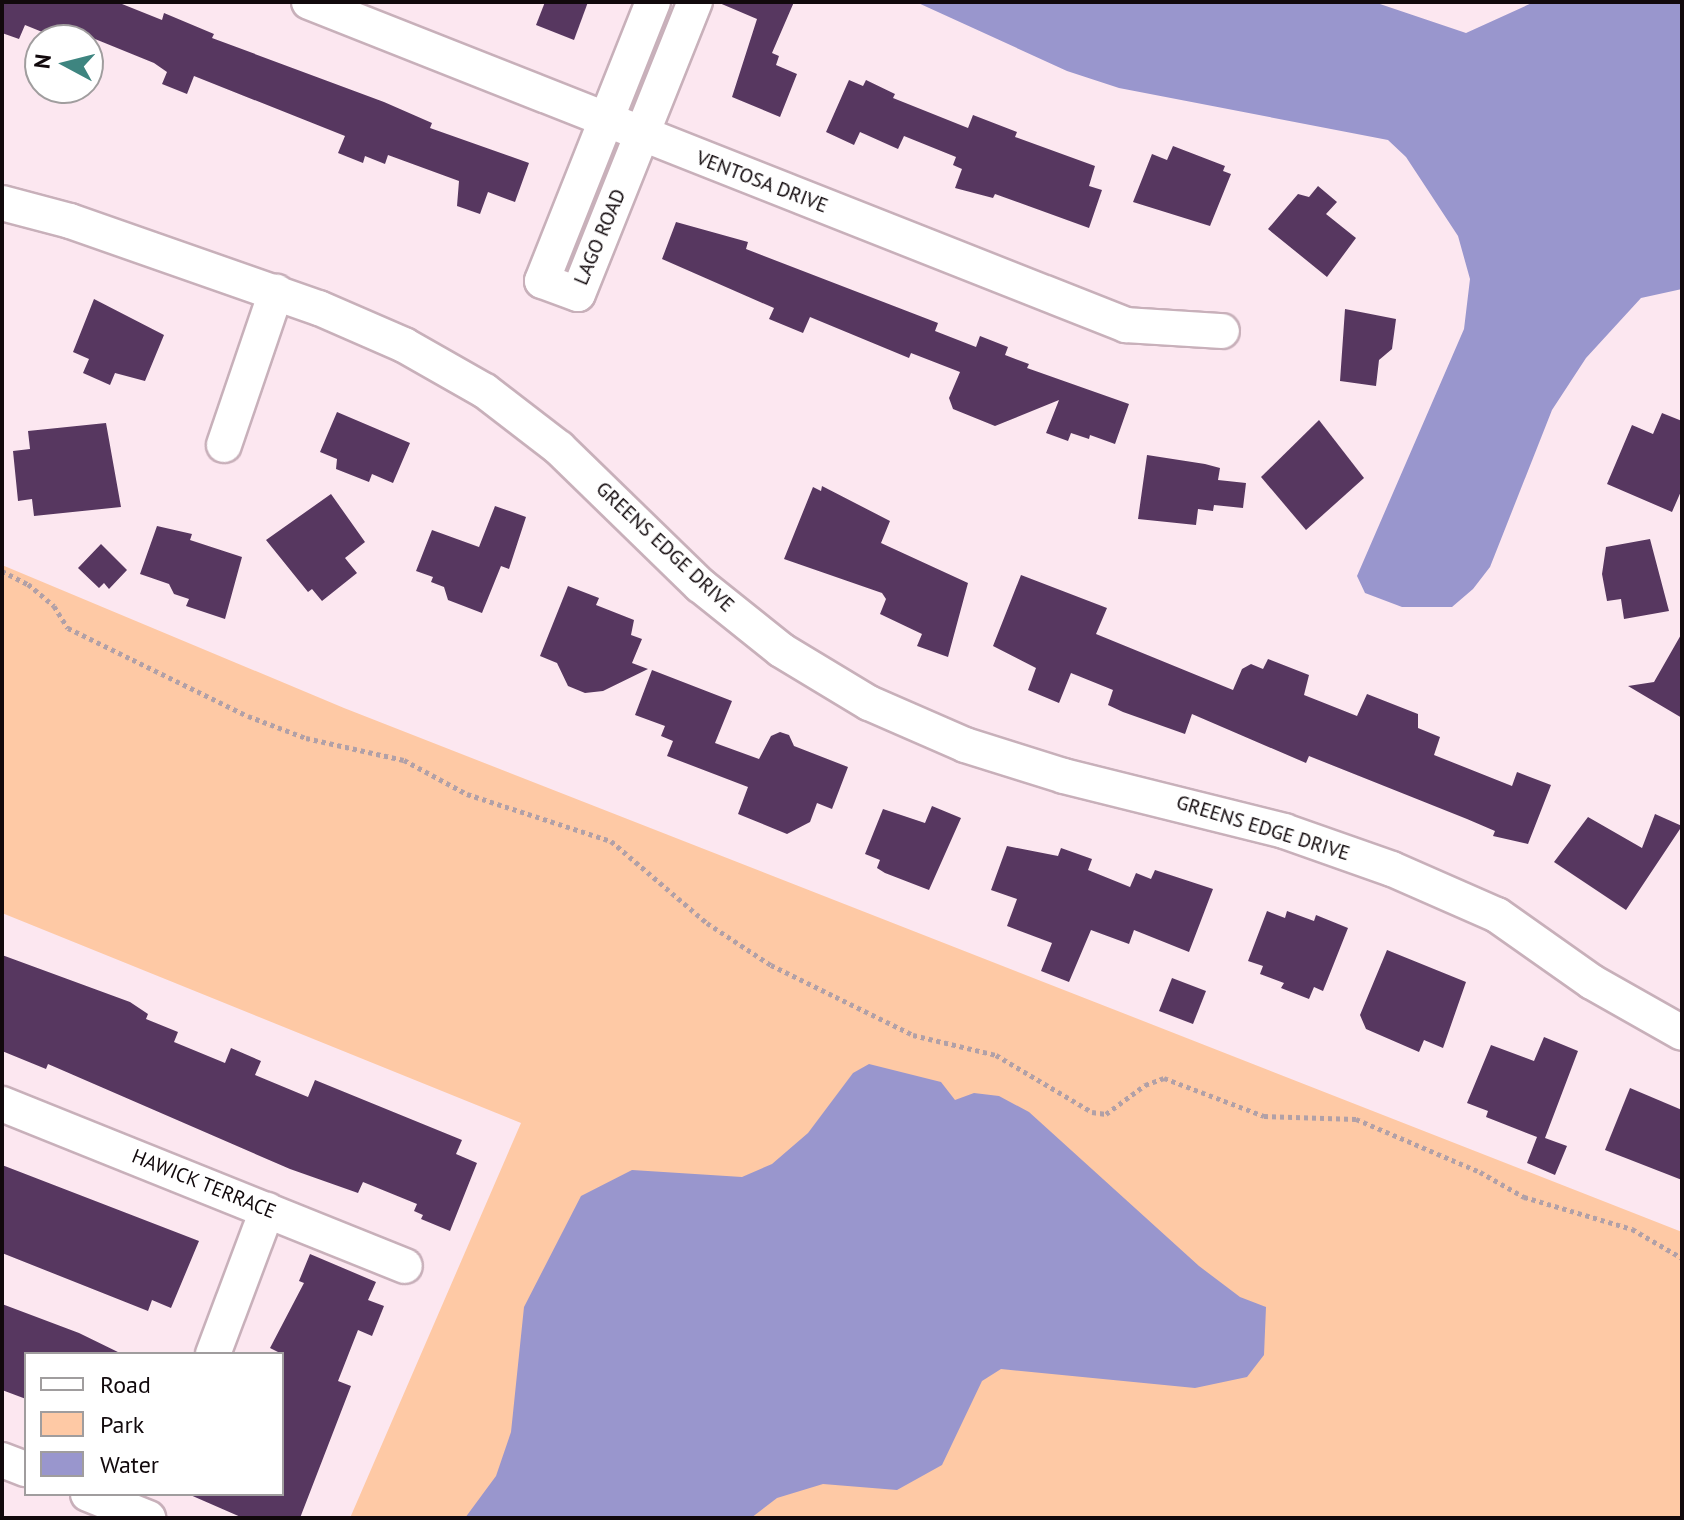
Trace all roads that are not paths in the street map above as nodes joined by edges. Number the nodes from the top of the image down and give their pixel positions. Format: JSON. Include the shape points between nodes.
{"nodes":[{"id":1,"x":309,"y":2,"type":"edge"},
{"id":2,"x":653,"y":2,"type":"edge"},
{"id":3,"x":695,"y":2,"type":"edge"},
{"id":4,"x":607,"y":122,"type":"junction"},
{"id":5,"x":643,"y":135,"type":"junction"},
{"id":6,"x":2,"y":203,"type":"edge"},
{"id":7,"x":276,"y":292,"type":"junction"},
{"id":8,"x":1222,"y":331,"type":"dead end"},
{"id":9,"x":224,"y":445,"type":"dead end"},
{"id":10,"x":1682,"y":1033,"type":"edge"},
{"id":11,"x":2,"y":1104,"type":"edge"},
{"id":12,"x":267,"y":1210,"type":"junction"},
{"id":13,"x":405,"y":1266,"type":"dead end"},
{"id":14,"x":214,"y":1352,"type":"edge"},
{"id":15,"x":2,"y":1460,"type":"edge"},
{"id":16,"x":24,"y":1468,"type":"edge"},
{"id":17,"x":93,"y":1496,"type":"edge"},
{"id":18,"x":158,"y":1496,"type":"edge"},
{"id":19,"x":149,"y":1518,"type":"edge"}],
"edges":[{"from":1,"to":4,"type":"street","name":"VENTOSA DRIVE"},
{"from":2,"to":4,"type":"street","name":"LAGO ROAD"},
{"from":3,"to":5,"type":"street","name":"LAGO ROAD"},
{"from":4,"to":5,"type":"street","name":"VENTOSA DRIVE"},
{"from":4,"to":5,"type":"street","name":"LAGO ROAD","via":[[542,281],[578,294]]},
{"from":5,"to":8,"type":"street","name":"VENTOSA DRIVE","via":[[1126,325]]},
{"from":6,"to":7,"type":"street","name":"GREENS EDGE DRIVE"},
{"from":7,"to":9,"type":"street"},
{"from":7,"to":10,"type":"street","name":"GREENS EDGE DRIVE","via":[[404,345],[485,391],[559,448],[700,585],[781,650],[869,703],[965,745],[1064,776],[1270,827],[1392,869],[1497,915],[1592,982]]},
{"from":11,"to":12,"type":"street","name":"HAWICK TERRACE"},
{"from":12,"to":13,"type":"street","name":"HAWICK TERRACE"},
{"from":12,"to":14,"type":"street"},
{"from":15,"to":16,"type":"street"},
{"from":17,"to":19,"type":"street"},
{"from":18,"to":19,"type":"street"}]}
